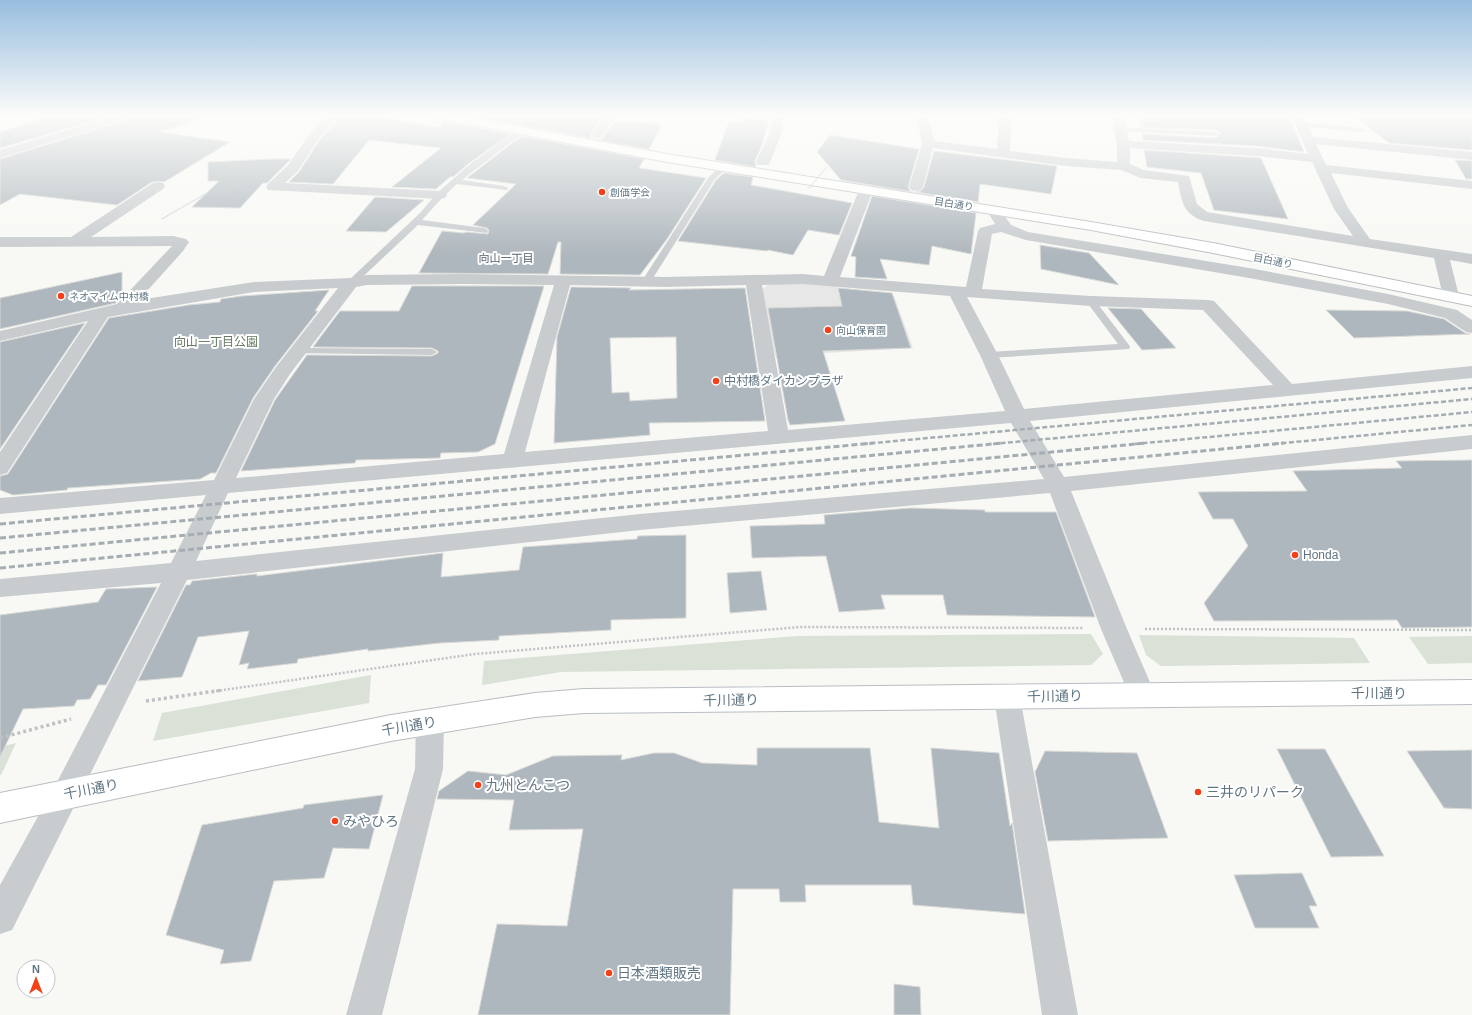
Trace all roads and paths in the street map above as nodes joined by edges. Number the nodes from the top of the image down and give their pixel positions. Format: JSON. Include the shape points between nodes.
{"nodes":[{"id":1,"x":297,"y":161,"type":"edge"},
{"id":2,"x":480,"y":161,"type":"edge"},
{"id":3,"x":688,"y":161,"type":"edge"},
{"id":4,"x":759,"y":161,"type":"edge"},
{"id":5,"x":923,"y":161,"type":"edge"},
{"id":6,"x":1068,"y":161,"type":"edge"},
{"id":7,"x":1124,"y":161,"type":"edge"},
{"id":8,"x":1305,"y":161,"type":"edge"},
{"id":9,"x":763,"y":162,"type":"joint"},
{"id":10,"x":1319,"y":164,"type":"junction"},
{"id":11,"x":1124,"y":166,"type":"junction"},
{"id":12,"x":724,"y":167,"type":"junction"},
{"id":13,"x":826,"y":167,"type":"dead end"},
{"id":14,"x":456,"y":182,"type":"junction"},
{"id":15,"x":239,"y":183,"type":"dead end"},
{"id":16,"x":1472,"y":185,"type":"edge"},
{"id":17,"x":158,"y":186,"type":"dead end"},
{"id":18,"x":916,"y":187,"type":"junction"},
{"id":19,"x":504,"y":188,"type":"dead end"},
{"id":20,"x":809,"y":188,"type":"dead end"},
{"id":21,"x":866,"y":190,"type":"junction"},
{"id":22,"x":440,"y":195,"type":"junction"},
{"id":23,"x":994,"y":211,"type":"junction"},
{"id":24,"x":416,"y":222,"type":"junction"},
{"id":25,"x":1003,"y":227,"type":"junction"},
{"id":26,"x":484,"y":231,"type":"dead end"},
{"id":27,"x":75,"y":241,"type":"junction"},
{"id":28,"x":129,"y":241,"type":"junction"},
{"id":29,"x":0,"y":242,"type":"edge"},
{"id":30,"x":1365,"y":242,"type":"junction"},
{"id":31,"x":1274,"y":247,"type":"dead end"},
{"id":32,"x":1441,"y":254,"type":"junction"},
{"id":33,"x":1472,"y":259,"type":"edge"},
{"id":34,"x":753,"y":279,"type":"junction"},
{"id":35,"x":830,"y":280,"type":"junction"},
{"id":36,"x":563,"y":281,"type":"junction"},
{"id":37,"x":646,"y":281,"type":"junction"},
{"id":38,"x":351,"y":283,"type":"junction"},
{"id":39,"x":964,"y":292,"type":"junction"},
{"id":40,"x":1451,"y":296,"type":"junction"},
{"id":41,"x":1091,"y":301,"type":"junction"},
{"id":42,"x":1472,"y":301,"type":"edge"},
{"id":43,"x":123,"y":308,"type":"junction"},
{"id":44,"x":102,"y":314,"type":"junction"},
{"id":45,"x":1472,"y":328,"type":"edge"},
{"id":46,"x":0,"y":336,"type":"edge"},
{"id":47,"x":298,"y":351,"type":"junction"},
{"id":48,"x":432,"y":352,"type":"dead end"},
{"id":49,"x":989,"y":355,"type":"junction"},
{"id":50,"x":1472,"y":372,"type":"edge"},
{"id":51,"x":1288,"y":390,"type":"junction"},
{"id":52,"x":1017,"y":416,"type":"junction"},
{"id":53,"x":779,"y":437,"type":"junction"},
{"id":54,"x":1472,"y":442,"type":"edge"},
{"id":55,"x":513,"y":460,"type":"junction"},
{"id":56,"x":0,"y":468,"type":"edge"},
{"id":57,"x":1058,"y":485,"type":"junction"},
{"id":58,"x":220,"y":486,"type":"junction"},
{"id":59,"x":0,"y":506,"type":"edge"},
{"id":60,"x":179,"y":572,"type":"junction"},
{"id":61,"x":0,"y":588,"type":"edge"},
{"id":62,"x":1114,"y":628,"type":"junction"},
{"id":63,"x":1472,"y":630,"type":"edge"},
{"id":64,"x":1472,"y":692,"type":"edge"},
{"id":65,"x":1142,"y":694,"type":"junction"},
{"id":66,"x":1007,"y":697,"type":"junction"},
{"id":67,"x":111,"y":706,"type":"junction"},
{"id":68,"x":430,"y":721,"type":"junction"},
{"id":69,"x":0,"y":738,"type":"edge"},
{"id":70,"x":66,"y":794,"type":"junction"},
{"id":71,"x":0,"y":808,"type":"edge"},
{"id":72,"x":0,"y":918,"type":"edge"},
{"id":73,"x":364,"y":1015,"type":"edge"},
{"id":74,"x":1060,"y":1015,"type":"edge"}],
"edges":[{"from":1,"to":22,"type":"street","via":[[273,187]]},
{"from":2,"to":14,"type":"lane"},
{"from":3,"to":12,"type":"main road","name":"目白通り"},
{"from":4,"to":9,"type":"main road","name":"目白通り"},
{"from":5,"to":18,"type":"street"},
{"from":6,"to":11,"type":"street"},
{"from":7,"to":11,"type":"street"},
{"from":8,"to":10,"type":"street"},
{"from":9,"to":18,"type":"main road","name":"目白通り"},
{"from":10,"to":16,"type":"street"},
{"from":10,"to":30,"type":"street","via":[[1341,209]]},
{"from":11,"to":30,"type":"street","via":[[1142,174],[1184,179],[1191,208],[1202,216]]},
{"from":12,"to":21,"type":"main road","name":"目白通り"},
{"from":12,"to":37,"type":"lane","via":[[712,178]]},
{"from":13,"to":20,"type":"path","bridge":true},
{"from":14,"to":19,"type":"lane"},
{"from":14,"to":22,"type":"lane"},
{"from":15,"to":28,"type":"path","via":[[225,194],[205,194]]},
{"from":17,"to":27,"type":"street"},
{"from":18,"to":31,"type":"main road","name":"目白通り"},
{"from":21,"to":23,"type":"main road","name":"目白通り"},
{"from":21,"to":35,"type":"street"},
{"from":22,"to":24,"type":"lane"},
{"from":23,"to":25,"type":"street"},
{"from":23,"to":40,"type":"main road","name":"目白通り","via":[[1213,248]]},
{"from":24,"to":26,"type":"lane"},
{"from":24,"to":38,"type":"lane"},
{"from":25,"to":39,"type":"street","via":[[984,231]]},
{"from":25,"to":45,"type":"street","via":[[1026,236],[1388,299],[1451,314]]},
{"from":27,"to":28,"type":"street"},
{"from":27,"to":29,"type":"street"},
{"from":28,"to":43,"type":"street","via":[[181,242]]},
{"from":30,"to":32,"type":"street"},
{"from":32,"to":33,"type":"street"},
{"from":32,"to":40,"type":"street"},
{"from":34,"to":35,"type":"street"},
{"from":34,"to":37,"type":"street"},
{"from":34,"to":53,"type":"street"},
{"from":35,"to":39,"type":"street"},
{"from":36,"to":37,"type":"street"},
{"from":36,"to":38,"type":"street","via":[[457,279],[366,280]]},
{"from":36,"to":55,"type":"street"},
{"from":38,"to":43,"type":"street","via":[[254,287]]},
{"from":38,"to":47,"type":"street"},
{"from":39,"to":41,"type":"street"},
{"from":39,"to":49,"type":"street"},
{"from":40,"to":42,"type":"main road","name":"目白通り"},
{"from":41,"to":49,"type":"lane","via":[[1125,347]]},
{"from":41,"to":51,"type":"street","via":[[1208,305]]},
{"from":43,"to":44,"type":"street"},
{"from":44,"to":46,"type":"street"},
{"from":44,"to":56,"type":"street"},
{"from":47,"to":48,"type":"lane"},
{"from":47,"to":58,"type":"street","via":[[264,399]]},
{"from":49,"to":52,"type":"street"},
{"from":50,"to":51,"type":"street"},
{"from":51,"to":52,"type":"street"},
{"from":52,"to":53,"type":"street"},
{"from":52,"to":57,"type":"street"},
{"from":53,"to":55,"type":"street"},
{"from":54,"to":57,"type":"street"},
{"from":55,"to":58,"type":"street"},
{"from":57,"to":60,"type":"street","via":[[640,522]]},
{"from":57,"to":62,"type":"street"},
{"from":58,"to":59,"type":"street"},
{"from":58,"to":60,"type":"street"},
{"from":60,"to":61,"type":"street"},
{"from":60,"to":67,"type":"street"},
{"from":62,"to":63,"type":"path"},
{"from":62,"to":65,"type":"street"},
{"from":62,"to":67,"type":"path","via":[[792,628],[475,654]]},
{"from":64,"to":65,"type":"main road","name":"千川通り"},
{"from":65,"to":66,"type":"main road","name":"千川通り"},
{"from":66,"to":68,"type":"main road","name":"千川通り","via":[[584,701],[535,705]]},
{"from":66,"to":74,"type":"street"},
{"from":67,"to":69,"type":"path","via":[[49,726]]},
{"from":67,"to":70,"type":"street"},
{"from":68,"to":70,"type":"main road","name":"千川通り"},
{"from":68,"to":73,"type":"street","via":[[428,769]]},
{"from":70,"to":71,"type":"main road","name":"千川通り"},
{"from":70,"to":72,"type":"street"}]}
